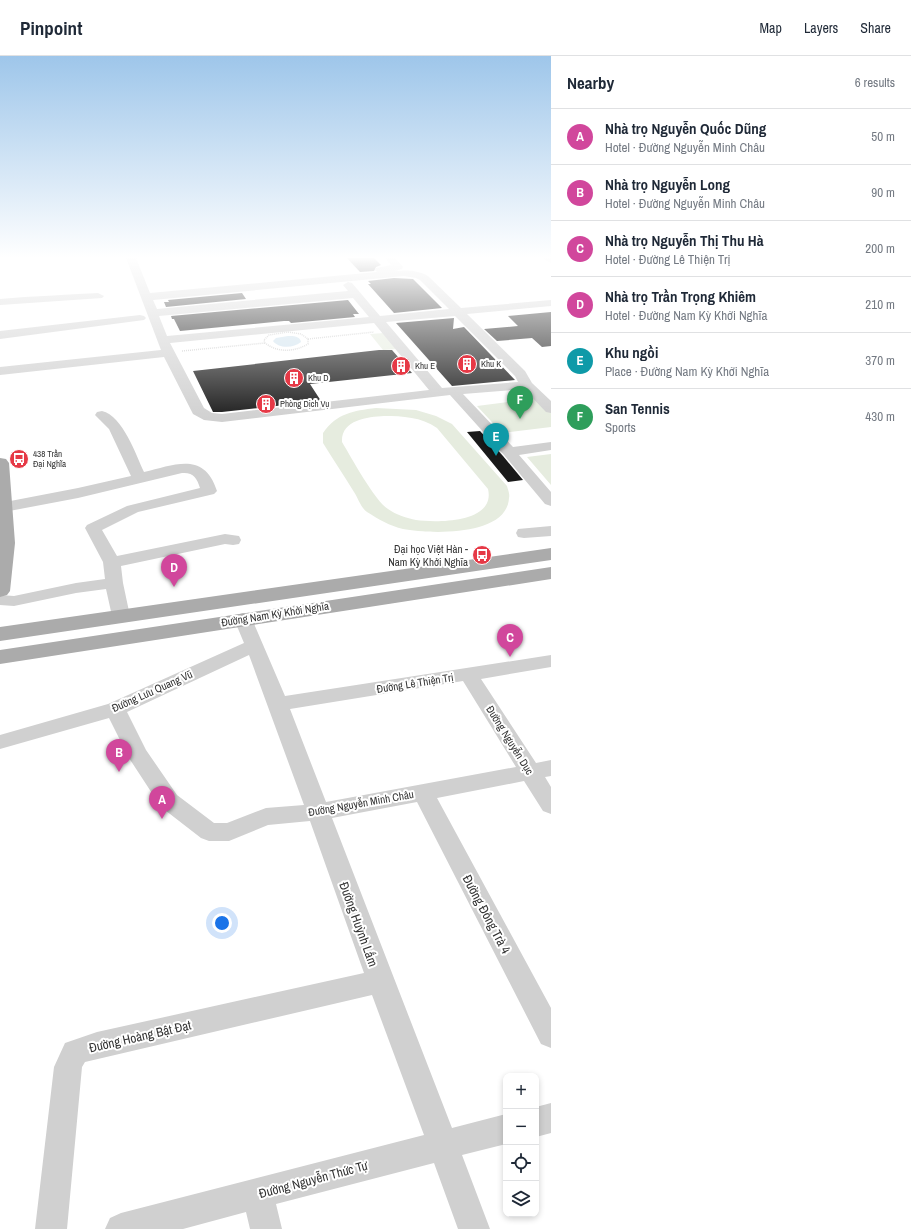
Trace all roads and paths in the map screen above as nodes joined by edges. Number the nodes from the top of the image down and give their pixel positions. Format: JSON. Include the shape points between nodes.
{"nodes":[{"id":1,"x":152,"y":313,"type":"edge"},
{"id":2,"x":372,"y":313,"type":"edge"},
{"id":3,"x":448,"y":313,"type":"edge"},
{"id":4,"x":458,"y":313,"type":"edge"},
{"id":5,"x":140,"y":318,"type":"dead end"},
{"id":6,"x":376,"y":319,"type":"junction"},
{"id":7,"x":386,"y":331,"type":"junction"},
{"id":8,"x":0,"y":335,"type":"edge"},
{"id":9,"x":308,"y":339,"type":"junction"},
{"id":10,"x":162,"y":340,"type":"junction"},
{"id":11,"x":265,"y":343,"type":"junction"},
{"id":12,"x":168,"y":353,"type":"junction"},
{"id":13,"x":0,"y":371,"type":"edge"},
{"id":14,"x":527,"y":385,"type":"junction"},
{"id":15,"x":453,"y":391,"type":"junction"},
{"id":16,"x":439,"y":393,"type":"junction"},
{"id":17,"x":551,"y":409,"type":"edge"},
{"id":18,"x":102,"y":415,"type":"dead end"},
{"id":19,"x":551,"y":446,"type":"edge"},
{"id":20,"x":509,"y":452,"type":"junction"},
{"id":21,"x":0,"y":463,"type":"edge"},
{"id":22,"x":139,"y":477,"type":"junction"},
{"id":23,"x":551,"y":501,"type":"edge"},
{"id":24,"x":4,"y":507,"type":"junction"},
{"id":25,"x":551,"y":531,"type":"edge"},
{"id":26,"x":524,"y":532,"type":"dead end"},
{"id":27,"x":233,"y":540,"type":"dead end"},
{"id":28,"x":551,"y":554,"type":"edge"},
{"id":29,"x":112,"y":562,"type":"junction"},
{"id":30,"x":551,"y":573,"type":"edge"},
{"id":31,"x":114,"y":583,"type":"junction"},
{"id":32,"x":0,"y":591,"type":"edge"},
{"id":33,"x":0,"y":600,"type":"edge"},
{"id":34,"x":121,"y":616,"type":"junction"},
{"id":35,"x":244,"y":619,"type":"junction"},
{"id":36,"x":0,"y":634,"type":"edge"},
{"id":37,"x":255,"y":645,"type":"junction"},
{"id":38,"x":0,"y":657,"type":"edge"},
{"id":39,"x":551,"y":661,"type":"edge"},
{"id":40,"x":468,"y":674,"type":"junction"},
{"id":41,"x":279,"y":704,"type":"junction"},
{"id":42,"x":115,"y":709,"type":"junction"},
{"id":43,"x":0,"y":742,"type":"edge"},
{"id":44,"x":541,"y":770,"type":"edge"},
{"id":45,"x":423,"y":792,"type":"junction"},
{"id":46,"x":551,"y":805,"type":"edge"},
{"id":47,"x":318,"y":812,"type":"junction"},
{"id":48,"x":380,"y":981,"type":"junction"},
{"id":49,"x":551,"y":1035,"type":"edge"},
{"id":50,"x":551,"y":1118,"type":"edge"},
{"id":51,"x":539,"y":1121,"type":"edge"},
{"id":52,"x":503,"y":1131,"type":"edge"},
{"id":53,"x":444,"y":1145,"type":"junction"},
{"id":54,"x":258,"y":1194,"type":"junction"},
{"id":55,"x":51,"y":1229,"type":"edge"},
{"id":56,"x":121,"y":1229,"type":"edge"},
{"id":57,"x":266,"y":1229,"type":"edge"},
{"id":58,"x":474,"y":1229,"type":"edge"}],
"edges":[{"from":1,"to":10,"type":"street"},
{"from":2,"to":6,"type":"street"},
{"from":3,"to":6,"type":"street"},
{"from":4,"to":14,"type":"street","via":[[520,374]]},
{"from":5,"to":8,"type":"street"},
{"from":6,"to":7,"type":"street"},
{"from":6,"to":10,"type":"street"},
{"from":7,"to":9,"type":"path"},
{"from":7,"to":16,"type":"street"},
{"from":9,"to":11,"type":"path","via":[[308,344],[292,350],[272,348]]},
{"from":9,"to":11,"type":"path","via":[[295,332],[281,332],[269,335],[264,340]]},
{"from":10,"to":12,"type":"street"},
{"from":11,"to":12,"type":"path"},
{"from":12,"to":13,"type":"street"},
{"from":12,"to":16,"type":"street","via":[[198,411],[209,417],[222,418]]},
{"from":14,"to":15,"type":"street"},
{"from":14,"to":17,"type":"street"},
{"from":15,"to":16,"type":"street"},
{"from":15,"to":20,"type":"street"},
{"from":18,"to":22,"type":"street","via":[[115,427]]},
{"from":19,"to":20,"type":"street"},
{"from":20,"to":23,"type":"street"},
{"from":21,"to":24,"type":"main road"},
{"from":22,"to":24,"type":"street","via":[[78,493]]},
{"from":22,"to":29,"type":"street","via":[[192,468],[199,472],[209,492],[133,509],[93,528]]},
{"from":24,"to":32,"type":"main road","via":[[5,548]]},
{"from":25,"to":26,"type":"street"},
{"from":27,"to":29,"type":"street","via":[[225,539]]},
{"from":28,"to":34,"type":"main road","name":"Đường Nam Kỳ Khởi Nghĩa"},
{"from":29,"to":31,"type":"street"},
{"from":30,"to":35,"type":"main road","name":"Đường Nam Kỳ Khởi Nghĩa"},
{"from":31,"to":33,"type":"street","via":[[14,601]]},
{"from":31,"to":34,"type":"street"},
{"from":34,"to":36,"type":"main road","name":"Đường Nam Kỳ Khởi Nghĩa"},
{"from":35,"to":37,"type":"street","name":"Đường Huỳnh Lắm"},
{"from":35,"to":38,"type":"main road","name":"Đường Nam Kỳ Khởi Nghĩa"},
{"from":37,"to":41,"type":"street","name":"Đường Huỳnh Lắm"},
{"from":37,"to":42,"type":"street","name":"Đường Lưu Quang Vũ"},
{"from":39,"to":40,"type":"street","name":"Đường Lê Thiện Trị"},
{"from":40,"to":41,"type":"street","name":"Đường Lê Thiện Trị"},
{"from":40,"to":44,"type":"street","name":"Đường Nguyễn Dục"},
{"from":41,"to":47,"type":"street","name":"Đường Huỳnh Lắm"},
{"from":42,"to":43,"type":"street","name":"Đường Lưu Quang Vũ"},
{"from":42,"to":47,"type":"street","name":"Đường Nguyễn Minh Châu","via":[[137,753],[170,801],[209,832],[229,832],[266,817]]},
{"from":44,"to":45,"type":"street","name":"Đường Nguyễn Minh Châu"},
{"from":44,"to":46,"type":"street","name":"Đường Nguyễn Dục"},
{"from":45,"to":47,"type":"street","name":"Đường Nguyễn Minh Châu"},
{"from":45,"to":49,"type":"street","name":"Đường Đông Trà 4"},
{"from":47,"to":48,"type":"street","name":"Đường Huỳnh Lắm"},
{"from":48,"to":53,"type":"street","name":"Đường Huỳnh Lắm"},
{"from":48,"to":55,"type":"street","name":"Đường Hoàng Bật Đạt","via":[[97,1045],[76,1052],[68,1067]]},
{"from":50,"to":51,"type":"street"},
{"from":52,"to":53,"type":"street","name":"Đường Nguyễn Thức Tự"},
{"from":53,"to":54,"type":"street","name":"Đường Nguyễn Thức Tự"},
{"from":53,"to":58,"type":"street","name":"Đường Huỳnh Lắm"},
{"from":54,"to":56,"type":"street","name":"Đường Nguyễn Thức Tự"},
{"from":54,"to":57,"type":"street"}]}
